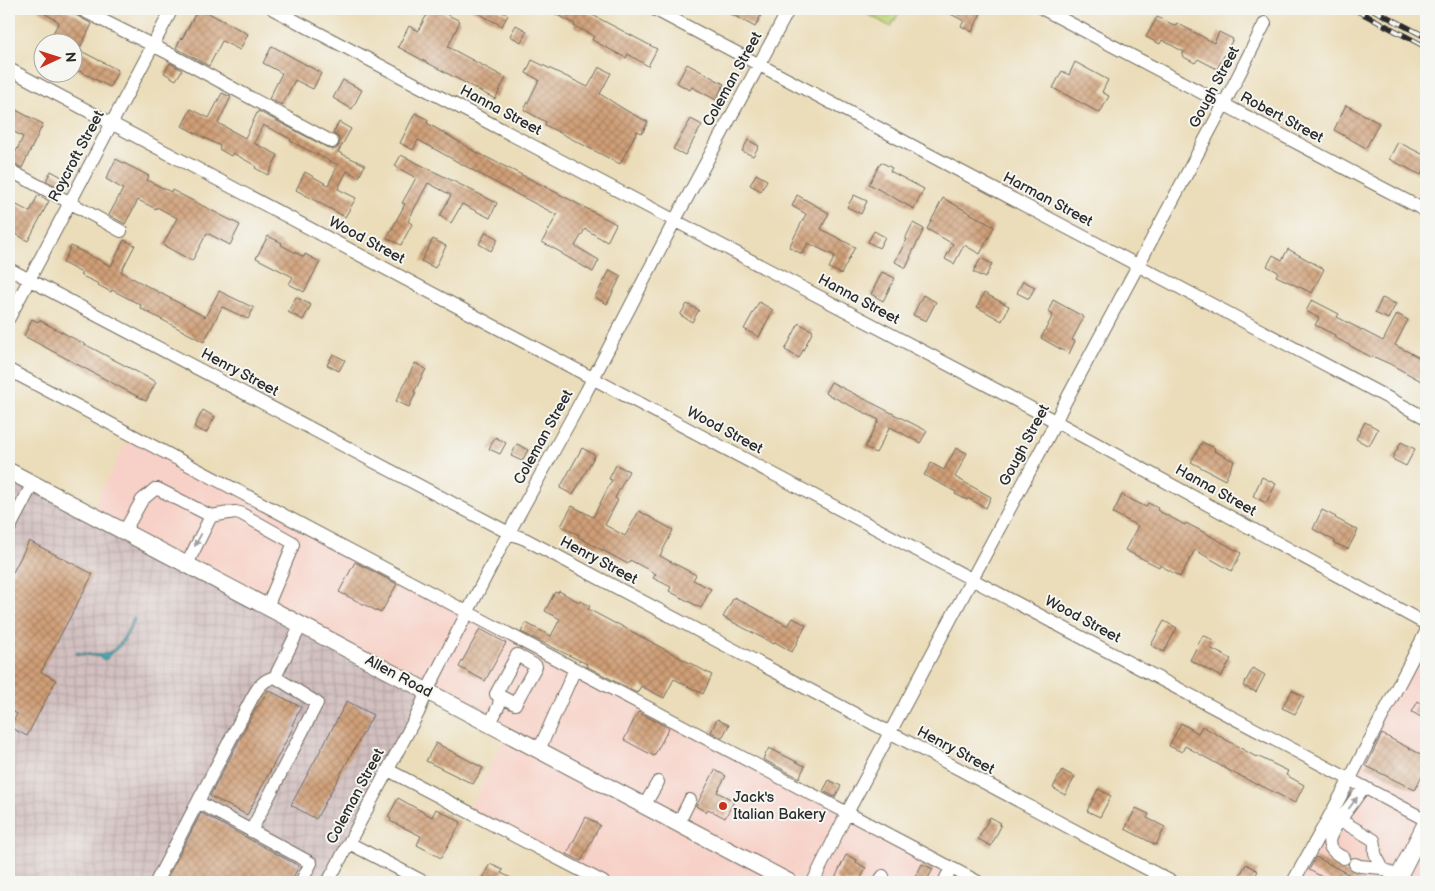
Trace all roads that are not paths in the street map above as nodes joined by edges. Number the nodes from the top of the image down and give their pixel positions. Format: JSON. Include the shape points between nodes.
{"nodes":[{"id":1,"x":80,"y":9,"type":"edge"},
{"id":2,"x":172,"y":9,"type":"edge"},
{"id":3,"x":273,"y":9,"type":"edge"},
{"id":4,"x":654,"y":9,"type":"edge"},
{"id":5,"x":789,"y":9,"type":"edge"},
{"id":6,"x":1043,"y":9,"type":"edge"},
{"id":7,"x":1265,"y":23,"type":"dead end"},
{"id":8,"x":152,"y":46,"type":"junction"},
{"id":9,"x":758,"y":64,"type":"junction"},
{"id":10,"x":9,"y":69,"type":"edge"},
{"id":11,"x":1224,"y":104,"type":"junction"},
{"id":12,"x":112,"y":123,"type":"junction"},
{"id":13,"x":332,"y":142,"type":"dead end"},
{"id":14,"x":9,"y":170,"type":"edge"},
{"id":15,"x":70,"y":202,"type":"junction"},
{"id":16,"x":1426,"y":211,"type":"edge"},
{"id":17,"x":675,"y":220,"type":"junction"},
{"id":18,"x":121,"y":231,"type":"dead end"},
{"id":19,"x":1138,"y":265,"type":"junction"},
{"id":20,"x":9,"y":269,"type":"edge"},
{"id":21,"x":30,"y":280,"type":"junction"},
{"id":22,"x":9,"y":318,"type":"edge"},
{"id":23,"x":9,"y":370,"type":"edge"},
{"id":24,"x":593,"y":378,"type":"junction"},
{"id":25,"x":1426,"y":418,"type":"edge"},
{"id":26,"x":1055,"y":421,"type":"junction"},
{"id":27,"x":9,"y":470,"type":"edge"},
{"id":28,"x":33,"y":483,"type":"junction"},
{"id":29,"x":211,"y":516,"type":"junction"},
{"id":30,"x":9,"y":529,"type":"edge"},
{"id":31,"x":124,"y":532,"type":"junction"},
{"id":32,"x":509,"y":533,"type":"junction"},
{"id":33,"x":186,"y":564,"type":"junction"},
{"id":34,"x":972,"y":579,"type":"junction"},
{"id":35,"x":267,"y":607,"type":"junction"},
{"id":36,"x":468,"y":613,"type":"junction"},
{"id":37,"x":1426,"y":624,"type":"edge"},
{"id":38,"x":301,"y":625,"type":"junction"},
{"id":39,"x":1426,"y":632,"type":"edge"},
{"id":40,"x":575,"y":670,"type":"junction"},
{"id":41,"x":275,"y":677,"type":"junction"},
{"id":42,"x":427,"y":691,"type":"junction"},
{"id":43,"x":500,"y":696,"type":"dead end"},
{"id":44,"x":490,"y":724,"type":"junction"},
{"id":45,"x":889,"y":733,"type":"junction"},
{"id":46,"x":539,"y":750,"type":"junction"},
{"id":47,"x":388,"y":770,"type":"junction"},
{"id":48,"x":1350,"y":779,"type":"junction"},
{"id":49,"x":658,"y":782,"type":"dead end"},
{"id":50,"x":1364,"y":786,"type":"junction"},
{"id":51,"x":690,"y":800,"type":"dead end"},
{"id":52,"x":198,"y":802,"type":"junction"},
{"id":53,"x":644,"y":806,"type":"junction"},
{"id":54,"x":847,"y":813,"type":"junction"},
{"id":55,"x":1340,"y":820,"type":"junction"},
{"id":56,"x":1426,"y":821,"type":"edge"},
{"id":57,"x":678,"y":824,"type":"junction"},
{"id":58,"x":251,"y":831,"type":"junction"},
{"id":59,"x":349,"y":843,"type":"junction"},
{"id":60,"x":951,"y":868,"type":"junction"},
{"id":61,"x":1382,"y":868,"type":"junction"},
{"id":62,"x":772,"y":878,"type":"edge"},
{"id":63,"x":1400,"y":881,"type":"edge"},
{"id":64,"x":156,"y":882,"type":"edge"},
{"id":65,"x":301,"y":882,"type":"edge"},
{"id":66,"x":328,"y":882,"type":"edge"},
{"id":67,"x":424,"y":882,"type":"edge"},
{"id":68,"x":603,"y":882,"type":"edge"},
{"id":69,"x":789,"y":882,"type":"edge"},
{"id":70,"x":813,"y":882,"type":"edge"},
{"id":71,"x":944,"y":882,"type":"edge"},
{"id":72,"x":978,"y":882,"type":"edge"},
{"id":73,"x":1172,"y":882,"type":"edge"},
{"id":74,"x":1293,"y":882,"type":"edge"}],
"edges":[{"from":1,"to":8,"type":"street"},
{"from":2,"to":8,"type":"street","name":"Roycroft Street"},
{"from":3,"to":17,"type":"street","name":"Hanna Street"},
{"from":4,"to":9,"type":"street","name":"Harman Street"},
{"from":5,"to":9,"type":"street","name":"Coleman Street"},
{"from":6,"to":11,"type":"street","name":"Robert Street"},
{"from":7,"to":11,"type":"street","name":"Gough Street"},
{"from":8,"to":12,"type":"street","name":"Roycroft Street"},
{"from":8,"to":13,"type":"street"},
{"from":9,"to":17,"type":"street","name":"Coleman Street"},
{"from":9,"to":19,"type":"street","name":"Harman Street"},
{"from":10,"to":12,"type":"street","name":"Wood Street"},
{"from":11,"to":16,"type":"street","name":"Robert Street"},
{"from":11,"to":19,"type":"street","name":"Gough Street"},
{"from":12,"to":15,"type":"street","name":"Roycroft Street"},
{"from":12,"to":24,"type":"street","name":"Wood Street"},
{"from":14,"to":15,"type":"street"},
{"from":15,"to":18,"type":"street"},
{"from":15,"to":21,"type":"street","name":"Roycroft Street"},
{"from":17,"to":24,"type":"street","name":"Coleman Street"},
{"from":17,"to":26,"type":"street","name":"Hanna Street"},
{"from":19,"to":25,"type":"street","name":"Harman Street"},
{"from":19,"to":26,"type":"street","name":"Gough Street"},
{"from":20,"to":21,"type":"street","name":"Henry Street"},
{"from":21,"to":22,"type":"street","name":"Roycroft Street"},
{"from":21,"to":32,"type":"street","name":"Henry Street"},
{"from":23,"to":36,"type":"street"},
{"from":24,"to":32,"type":"street","name":"Coleman Street"},
{"from":24,"to":34,"type":"street","name":"Wood Street"},
{"from":26,"to":34,"type":"street","name":"Gough Street"},
{"from":26,"to":37,"type":"street","name":"Hanna Street"},
{"from":27,"to":28,"type":"main road","name":"Allen Road"},
{"from":28,"to":30,"type":"street"},
{"from":28,"to":31,"type":"main road","name":"Allen Road"},
{"from":29,"to":31,"type":"street","via":[[158,489],[142,500]]},
{"from":29,"to":33,"type":"street","one_way":true},
{"from":29,"to":35,"type":"street","via":[[238,512],[292,542],[293,548]]},
{"from":31,"to":33,"type":"main road","name":"Allen Road"},
{"from":32,"to":36,"type":"street","name":"Coleman Street"},
{"from":32,"to":45,"type":"street","name":"Henry Street"},
{"from":33,"to":35,"type":"main road","name":"Allen Road"},
{"from":34,"to":45,"type":"street","name":"Gough Street"},
{"from":34,"to":48,"type":"street","name":"Wood Street"},
{"from":35,"to":38,"type":"main road","name":"Allen Road"},
{"from":36,"to":40,"type":"street"},
{"from":36,"to":42,"type":"street","name":"Coleman Street"},
{"from":38,"to":41,"type":"street"},
{"from":38,"to":42,"type":"main road","name":"Allen Road"},
{"from":39,"to":48,"type":"street"},
{"from":40,"to":46,"type":"street"},
{"from":40,"to":54,"type":"street"},
{"from":41,"to":52,"type":"street","via":[[260,685]]},
{"from":41,"to":58,"type":"street","via":[[317,702]]},
{"from":42,"to":44,"type":"main road","name":"Allen Road"},
{"from":42,"to":47,"type":"street","name":"Coleman Street"},
{"from":43,"to":44,"type":"street"},
{"from":44,"to":46,"type":"main road","name":"Allen Road"},
{"from":45,"to":54,"type":"street","name":"Gough Street"},
{"from":45,"to":73,"type":"street","name":"Henry Street"},
{"from":46,"to":53,"type":"main road","name":"Allen Road"},
{"from":47,"to":59,"type":"street","name":"Coleman Street"},
{"from":47,"to":68,"type":"street"},
{"from":48,"to":50,"type":"street","name":"Wood Street"},
{"from":48,"to":74,"type":"street"},
{"from":49,"to":53,"type":"street"},
{"from":55,"to":50,"type":"street","one_way":true},
{"from":50,"to":56,"type":"street","name":"Wood Street"},
{"from":51,"to":57,"type":"street"},
{"from":52,"to":58,"type":"street"},
{"from":52,"to":64,"type":"street"},
{"from":53,"to":57,"type":"main road","name":"Allen Road"},
{"from":54,"to":60,"type":"street"},
{"from":54,"to":70,"type":"street","name":"Gough Street"},
{"from":55,"to":61,"type":"street","via":[[1374,840],[1375,853]]},
{"from":55,"to":61,"type":"street","via":[[1330,836],[1332,851],[1360,866]]},
{"from":56,"to":63,"type":"main road"},
{"from":57,"to":62,"type":"main road","name":"Allen Road"},
{"from":58,"to":65,"type":"street","via":[[311,863]]},
{"from":59,"to":66,"type":"street","name":"Coleman Street"},
{"from":59,"to":67,"type":"street"},
{"from":60,"to":71,"type":"street"},
{"from":60,"to":72,"type":"street"},
{"from":61,"to":63,"type":"street"},
{"from":62,"to":69,"type":"main road","name":"Allen Road"}]}
